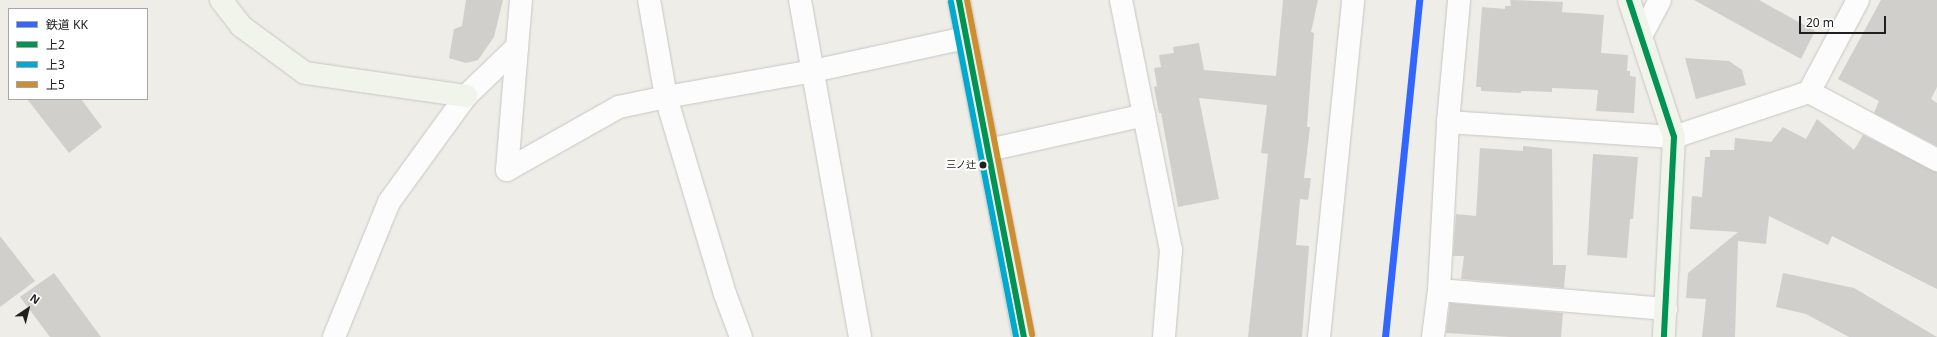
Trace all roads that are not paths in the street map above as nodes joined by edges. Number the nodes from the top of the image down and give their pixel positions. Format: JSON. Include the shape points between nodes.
{"nodes":[{"id":1,"x":221,"y":0,"type":"edge"},
{"id":2,"x":521,"y":0,"type":"edge"},
{"id":3,"x":649,"y":0,"type":"edge"},
{"id":4,"x":800,"y":0,"type":"edge"},
{"id":5,"x":959,"y":0,"type":"edge"},
{"id":6,"x":1121,"y":0,"type":"edge"},
{"id":7,"x":1352,"y":0,"type":"edge"},
{"id":8,"x":1459,"y":0,"type":"edge"},
{"id":9,"x":1630,"y":0,"type":"edge"},
{"id":10,"x":1660,"y":0,"type":"edge"},
{"id":11,"x":1858,"y":0,"type":"edge"},
{"id":12,"x":1642,"y":34,"type":"junction"},
{"id":13,"x":966,"y":38,"type":"junction"},
{"id":14,"x":517,"y":47,"type":"junction"},
{"id":15,"x":813,"y":71,"type":"junction"},
{"id":16,"x":1809,"y":92,"type":"junction"},
{"id":17,"x":466,"y":96,"type":"junction"},
{"id":18,"x":666,"y":97,"type":"junction"},
{"id":19,"x":1144,"y":115,"type":"junction"},
{"id":20,"x":1448,"y":122,"type":"junction"},
{"id":21,"x":1674,"y":137,"type":"junction"},
{"id":22,"x":988,"y":150,"type":"junction"},
{"id":23,"x":1937,"y":160,"type":"edge"},
{"id":24,"x":1438,"y":290,"type":"junction"},
{"id":25,"x":1666,"y":310,"type":"junction"},
{"id":26,"x":334,"y":337,"type":"edge"},
{"id":27,"x":741,"y":337,"type":"edge"},
{"id":28,"x":860,"y":337,"type":"edge"},
{"id":29,"x":1024,"y":337,"type":"edge"},
{"id":30,"x":1164,"y":337,"type":"edge"},
{"id":31,"x":1319,"y":337,"type":"edge"},
{"id":32,"x":1432,"y":337,"type":"edge"},
{"id":33,"x":1664,"y":337,"type":"edge"}],
"edges":[{"from":1,"to":17,"type":"street","via":[[241,26],[305,73]]},
{"from":2,"to":14,"type":"street"},
{"from":3,"to":18,"type":"street"},
{"from":4,"to":15,"type":"street"},
{"from":5,"to":13,"type":"street"},
{"from":6,"to":19,"type":"street"},
{"from":7,"to":31,"type":"street"},
{"from":8,"to":20,"type":"street"},
{"from":9,"to":12,"type":"street"},
{"from":10,"to":12,"type":"street"},
{"from":11,"to":16,"type":"street"},
{"from":12,"to":21,"type":"street"},
{"from":13,"to":15,"type":"street"},
{"from":13,"to":22,"type":"street"},
{"from":14,"to":17,"type":"street"},
{"from":14,"to":18,"type":"street","via":[[507,170],[619,107]]},
{"from":15,"to":18,"type":"street"},
{"from":15,"to":28,"type":"street"},
{"from":16,"to":21,"type":"street"},
{"from":16,"to":23,"type":"street"},
{"from":17,"to":26,"type":"street","via":[[389,202]]},
{"from":18,"to":27,"type":"street","via":[[725,294]]},
{"from":19,"to":22,"type":"street"},
{"from":19,"to":30,"type":"street","via":[[1171,250]]},
{"from":20,"to":21,"type":"street"},
{"from":20,"to":24,"type":"street"},
{"from":21,"to":25,"type":"street"},
{"from":22,"to":29,"type":"street"},
{"from":24,"to":25,"type":"street"},
{"from":24,"to":32,"type":"street"},
{"from":25,"to":33,"type":"street"}]}
